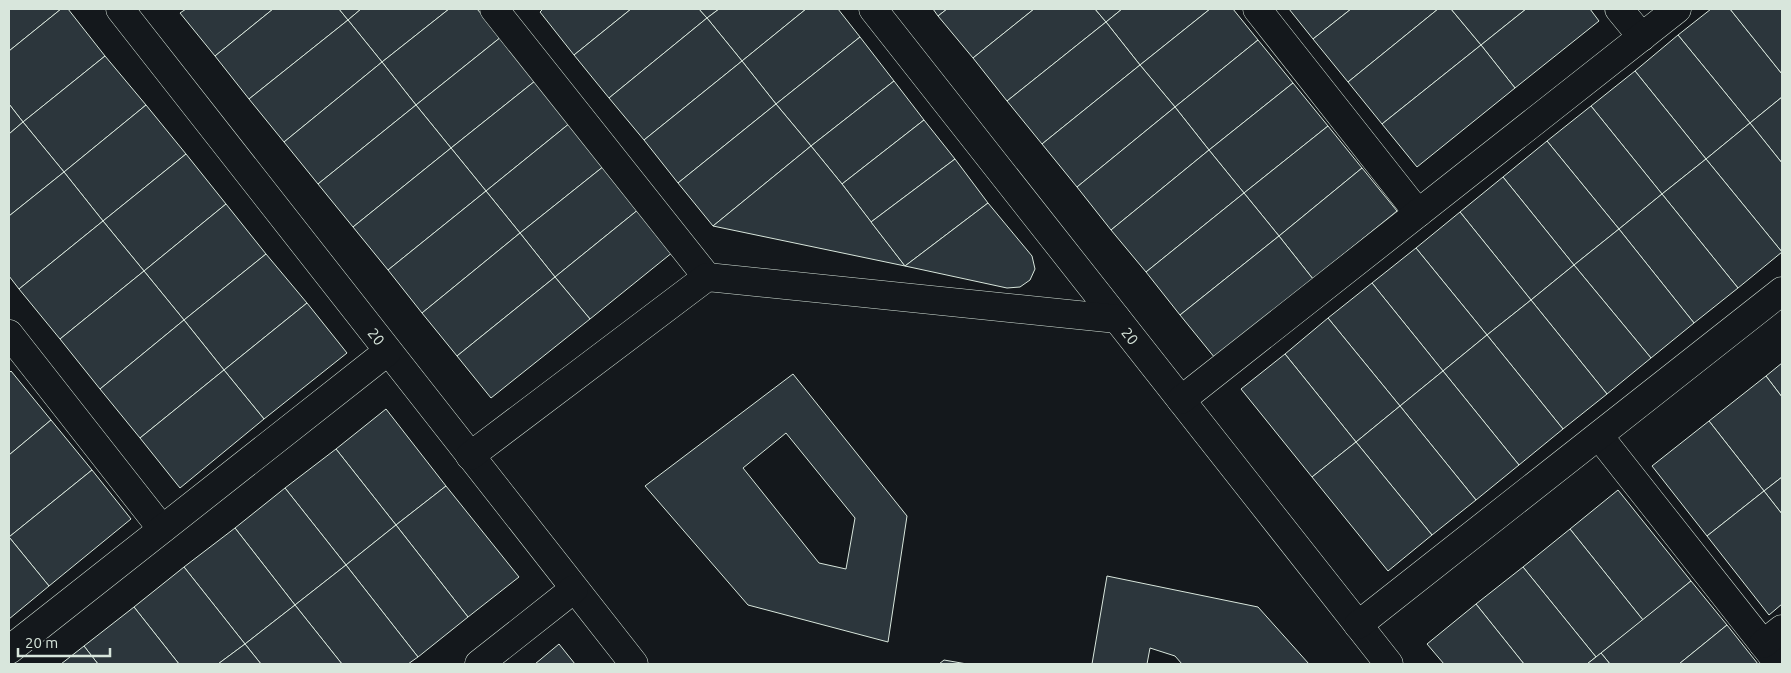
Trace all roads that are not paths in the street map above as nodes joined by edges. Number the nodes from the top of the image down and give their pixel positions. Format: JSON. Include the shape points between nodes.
{"nodes":[{"id":1,"x":120,"y":9,"type":"edge"},
{"id":2,"x":494,"y":9,"type":"edge"},
{"id":3,"x":872,"y":9,"type":"edge"},
{"id":4,"x":1258,"y":9,"type":"edge"},
{"id":5,"x":1619,"y":9,"type":"edge"},
{"id":6,"x":1678,"y":9,"type":"edge"},
{"id":7,"x":1642,"y":37,"type":"junction"},
{"id":8,"x":1418,"y":213,"type":"junction"},
{"id":9,"x":707,"y":276,"type":"junction"},
{"id":10,"x":1782,"y":292,"type":"edge"},
{"id":11,"x":1117,"y":319,"type":"junction"},
{"id":12,"x":9,"y":334,"type":"edge"},
{"id":13,"x":388,"y":352,"type":"junction"},
{"id":14,"x":1181,"y":400,"type":"junction"},
{"id":15,"x":1599,"y":436,"type":"junction"},
{"id":16,"x":470,"y":456,"type":"junction"},
{"id":17,"x":162,"y":529,"type":"junction"},
{"id":18,"x":574,"y":589,"type":"junction"},
{"id":19,"x":1358,"y":625,"type":"junction"},
{"id":20,"x":1775,"y":646,"type":"edge"},
{"id":21,"x":9,"y":650,"type":"edge"},
{"id":22,"x":479,"y":664,"type":"edge"},
{"id":23,"x":634,"y":664,"type":"edge"},
{"id":24,"x":1389,"y":664,"type":"edge"}],
"edges":[{"from":1,"to":13,"type":"street","name":"20"},
{"from":2,"to":9,"type":"street"},
{"from":3,"to":11,"type":"street","name":"20"},
{"from":4,"to":8,"type":"street"},
{"from":5,"to":7,"type":"street"},
{"from":6,"to":7,"type":"street"},
{"from":7,"to":8,"type":"street"},
{"from":8,"to":14,"type":"street"},
{"from":9,"to":11,"type":"street"},
{"from":9,"to":16,"type":"street"},
{"from":10,"to":15,"type":"street"},
{"from":11,"to":14,"type":"street","name":"20"},
{"from":12,"to":17,"type":"street"},
{"from":13,"to":16,"type":"street","name":"20"},
{"from":13,"to":17,"type":"street"},
{"from":14,"to":19,"type":"street","name":"20"},
{"from":15,"to":19,"type":"street"},
{"from":15,"to":20,"type":"street"},
{"from":16,"to":18,"type":"street","name":"20"},
{"from":17,"to":21,"type":"street"},
{"from":18,"to":22,"type":"street"},
{"from":18,"to":23,"type":"street","name":"20"},
{"from":19,"to":24,"type":"street","name":"20"}]}
